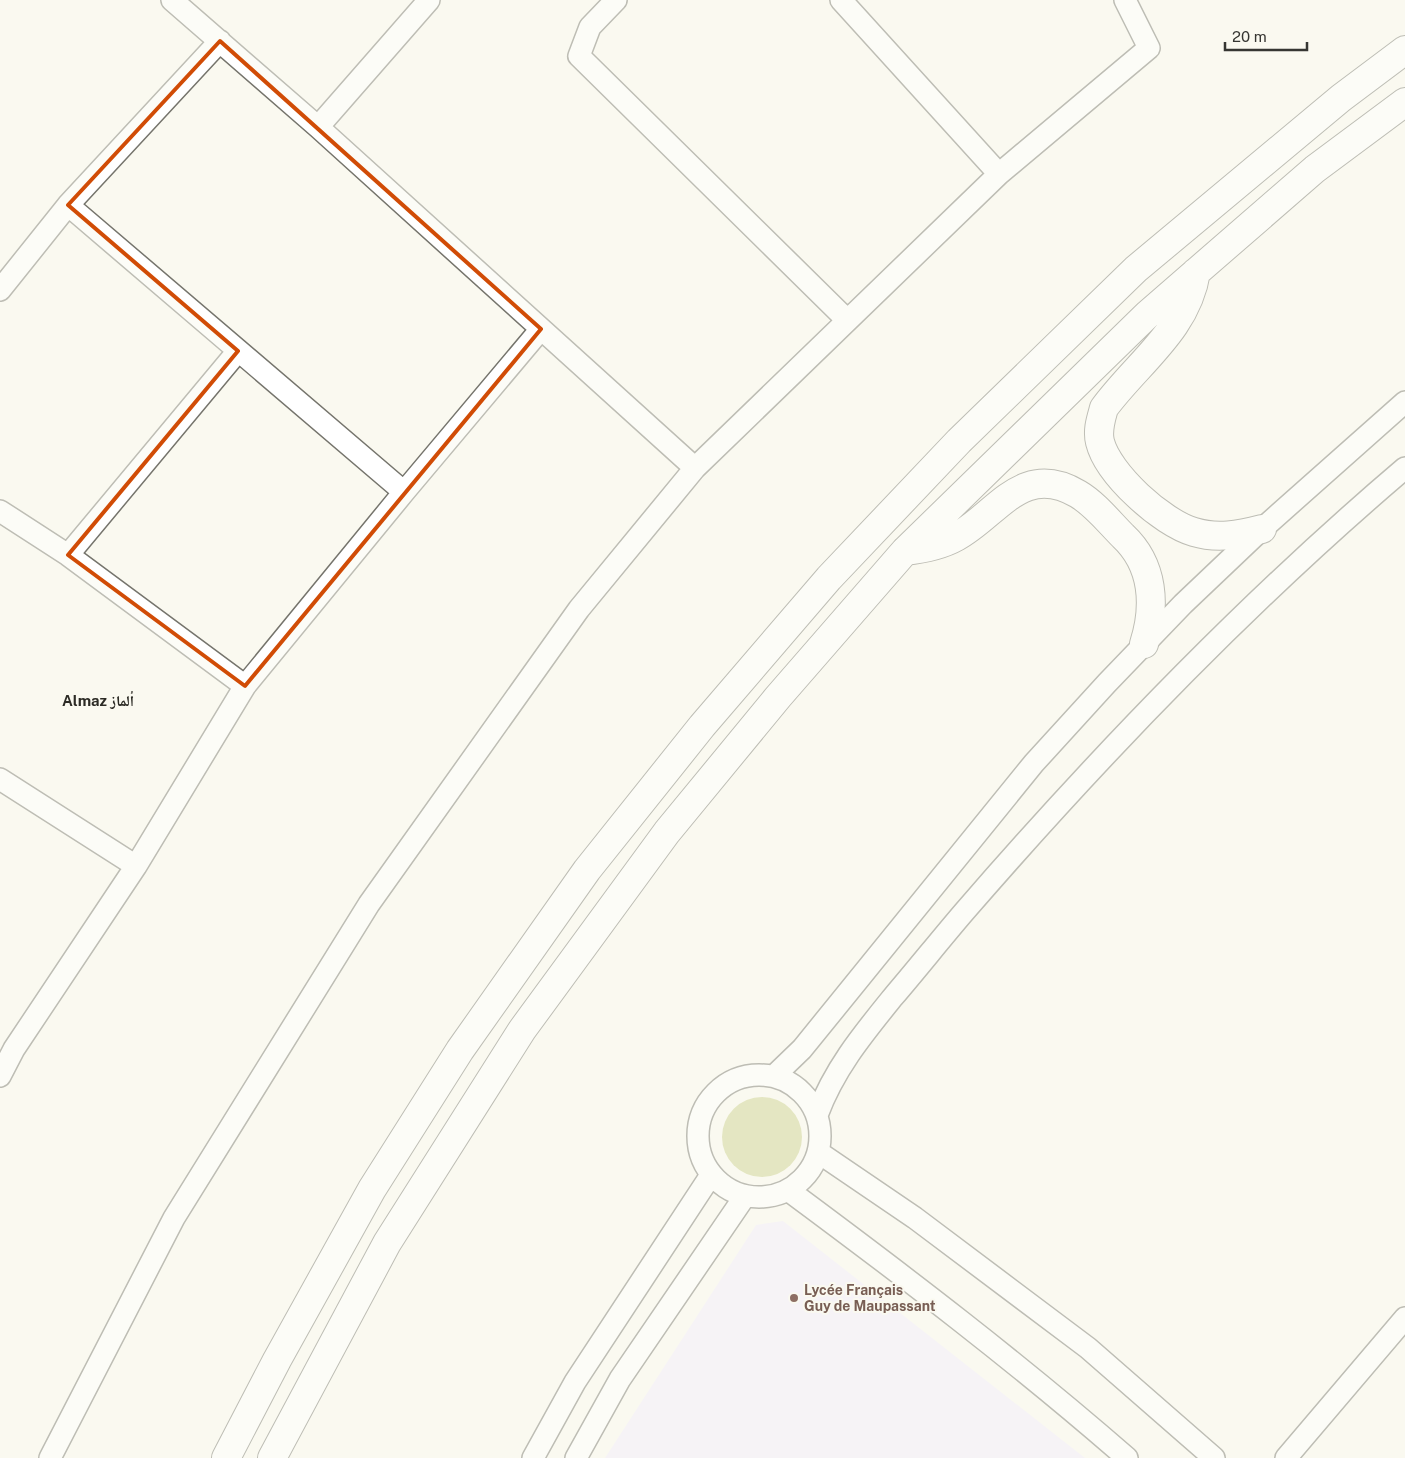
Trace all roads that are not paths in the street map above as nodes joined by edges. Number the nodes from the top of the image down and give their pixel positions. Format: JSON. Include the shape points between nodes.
{"nodes":[{"id":1,"x":172,"y":0,"type":"edge"},
{"id":2,"x":429,"y":0,"type":"edge"},
{"id":3,"x":616,"y":0,"type":"edge"},
{"id":4,"x":841,"y":0,"type":"edge"},
{"id":5,"x":1125,"y":0,"type":"edge"},
{"id":6,"x":220,"y":41,"type":"junction"},
{"id":7,"x":1405,"y":50,"type":"edge"},
{"id":8,"x":1405,"y":102,"type":"edge"},
{"id":9,"x":318,"y":127,"type":"junction"},
{"id":10,"x":999,"y":174,"type":"junction"},
{"id":11,"x":68,"y":205,"type":"junction"},
{"id":12,"x":1196,"y":272,"type":"junction"},
{"id":13,"x":0,"y":290,"type":"edge"},
{"id":14,"x":846,"y":320,"type":"junction"},
{"id":15,"x":542,"y":329,"type":"junction"},
{"id":16,"x":238,"y":350,"type":"junction"},
{"id":17,"x":1405,"y":402,"type":"edge"},
{"id":18,"x":695,"y":468,"type":"junction"},
{"id":19,"x":1405,"y":468,"type":"edge"},
{"id":20,"x":404,"y":492,"type":"junction"},
{"id":21,"x":0,"y":511,"type":"edge"},
{"id":22,"x":1262,"y":528,"type":"junction"},
{"id":23,"x":905,"y":551,"type":"junction"},
{"id":24,"x":68,"y":555,"type":"junction"},
{"id":25,"x":1144,"y":644,"type":"junction"},
{"id":26,"x":245,"y":686,"type":"junction"},
{"id":27,"x":0,"y":779,"type":"edge"},
{"id":28,"x":136,"y":866,"type":"junction"},
{"id":29,"x":7,"y":1045,"type":"edge"},
{"id":30,"x":0,"y":1076,"type":"edge"},
{"id":31,"x":774,"y":1076,"type":"junction"},
{"id":32,"x":817,"y":1115,"type":"junction"},
{"id":33,"x":818,"y":1152,"type":"junction"},
{"id":34,"x":711,"y":1174,"type":"junction"},
{"id":35,"x":788,"y":1190,"type":"junction"},
{"id":36,"x":744,"y":1196,"type":"junction"},
{"id":37,"x":1405,"y":1318,"type":"edge"},
{"id":38,"x":50,"y":1458,"type":"edge"},
{"id":39,"x":226,"y":1458,"type":"edge"},
{"id":40,"x":272,"y":1458,"type":"edge"},
{"id":41,"x":533,"y":1458,"type":"edge"},
{"id":42,"x":576,"y":1458,"type":"edge"},
{"id":43,"x":1127,"y":1458,"type":"edge"},
{"id":44,"x":1214,"y":1458,"type":"edge"},
{"id":45,"x":1286,"y":1458,"type":"edge"}],
"edges":[{"from":1,"to":6,"type":"street"},
{"from":2,"to":9,"type":"street"},
{"from":3,"to":14,"type":"street","via":[[590,27],[580,56]]},
{"from":4,"to":10,"type":"street"},
{"from":5,"to":10,"type":"street","via":[[1149,48]]},
{"from":6,"to":9,"type":"street"},
{"from":6,"to":11,"type":"street"},
{"from":7,"to":39,"type":"highway","via":[[1341,98],[1136,270],[959,441],[849,556],[702,726],[586,870],[460,1050],[372,1189],[276,1360]]},
{"from":8,"to":12,"type":"highway","via":[[1315,169]]},
{"from":9,"to":15,"type":"street"},
{"from":10,"to":14,"type":"street"},
{"from":11,"to":13,"type":"street"},
{"from":11,"to":16,"type":"street"},
{"from":12,"to":22,"type":"highway","via":[[1189,302],[1174,328],[1104,408],[1099,423],[1099,439],[1113,468],[1155,512],[1174,525],[1217,536],[1240,535]]},
{"from":12,"to":23,"type":"highway","via":[[1134,327]]},
{"from":14,"to":18,"type":"street"},
{"from":15,"to":18,"type":"street"},
{"from":15,"to":20,"type":"street"},
{"from":16,"to":20,"type":"street"},
{"from":16,"to":24,"type":"street"},
{"from":17,"to":22,"type":"street"},
{"from":18,"to":38,"type":"street","via":[[579,609],[369,904],[174,1218]]},
{"from":19,"to":32,"type":"street","via":[[1208,649],[1027,839],[859,1040],[834,1075]]},
{"from":20,"to":26,"type":"street"},
{"from":21,"to":24,"type":"street"},
{"from":22,"to":25,"type":"street"},
{"from":23,"to":25,"type":"highway","via":[[923,549],[956,538],[1009,495],[1025,487],[1062,487],[1092,506],[1132,544],[1141,559],[1152,601],[1150,627]]},
{"from":23,"to":40,"type":"highway","via":[[778,697],[667,832],[522,1030],[387,1244]]},
{"from":24,"to":26,"type":"street"},
{"from":25,"to":31,"type":"street","via":[[1034,763],[802,1049]]},
{"from":26,"to":28,"type":"street"},
{"from":27,"to":28,"type":"street"},
{"from":28,"to":29,"type":"street"},
{"from":29,"to":30,"type":"street"},
{"from":31,"to":32,"type":"street","via":[[800,1090]]},
{"from":31,"to":34,"type":"street","via":[[736,1079],[720,1089],[708,1103],[700,1120],[698,1140],[702,1158]]},
{"from":32,"to":33,"type":"street","via":[[820,1133]]},
{"from":33,"to":35,"type":"street","via":[[812,1167]]},
{"from":33,"to":44,"type":"street","via":[[915,1218],[1088,1348]]},
{"from":34,"to":36,"type":"street","via":[[726,1188]]},
{"from":34,"to":41,"type":"street","via":[[575,1382]]},
{"from":35,"to":36,"type":"street","via":[[774,1196]]},
{"from":35,"to":43,"type":"street","via":[[1051,1392]]},
{"from":36,"to":42,"type":"street","via":[[620,1379]]},
{"from":37,"to":45,"type":"street"}]}
